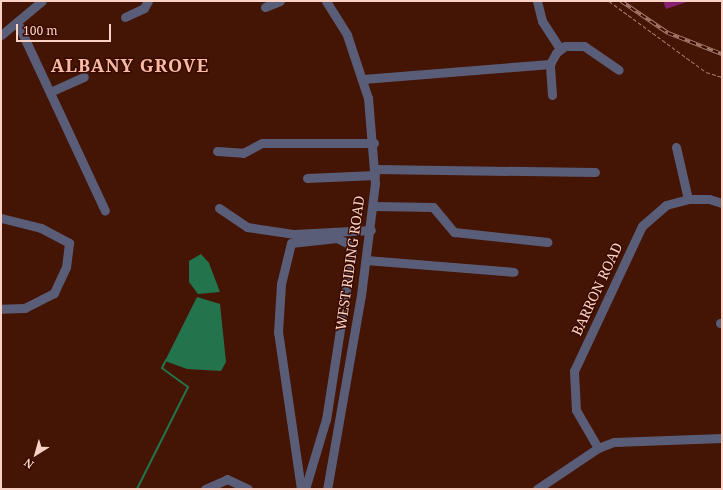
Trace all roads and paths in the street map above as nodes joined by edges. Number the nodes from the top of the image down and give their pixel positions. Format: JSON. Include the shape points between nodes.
{"nodes":[{"id":1,"x":42,"y":1,"type":"edge"},
{"id":2,"x":148,"y":1,"type":"edge"},
{"id":3,"x":280,"y":1,"type":"edge"},
{"id":4,"x":326,"y":1,"type":"edge"},
{"id":5,"x":537,"y":1,"type":"edge"},
{"id":6,"x":609,"y":1,"type":"edge"},
{"id":7,"x":265,"y":7,"type":"dead end"},
{"id":8,"x":125,"y":17,"type":"dead end"},
{"id":9,"x":17,"y":22,"type":"junction"},
{"id":10,"x":1,"y":34,"type":"edge"},
{"id":11,"x":560,"y":49,"type":"junction"},
{"id":12,"x":550,"y":64,"type":"junction"},
{"id":13,"x":619,"y":70,"type":"dead end"},
{"id":14,"x":84,"y":77,"type":"dead end"},
{"id":15,"x":722,"y":77,"type":"edge"},
{"id":16,"x":363,"y":79,"type":"junction"},
{"id":17,"x":50,"y":92,"type":"junction"},
{"id":18,"x":552,"y":95,"type":"dead end"},
{"id":19,"x":374,"y":143,"type":"junction"},
{"id":20,"x":676,"y":146,"type":"dead end"},
{"id":21,"x":217,"y":151,"type":"dead end"},
{"id":22,"x":375,"y":172,"type":"junction"},
{"id":23,"x":595,"y":172,"type":"dead end"},
{"id":24,"x":307,"y":178,"type":"dead end"},
{"id":25,"x":688,"y":199,"type":"junction"},
{"id":26,"x":722,"y":203,"type":"edge"},
{"id":27,"x":374,"y":206,"type":"junction"},
{"id":28,"x":219,"y":208,"type":"dead end"},
{"id":29,"x":105,"y":211,"type":"dead end"},
{"id":30,"x":1,"y":218,"type":"edge"},
{"id":31,"x":371,"y":230,"type":"junction"},
{"id":32,"x":547,"y":242,"type":"dead end"},
{"id":33,"x":366,"y":260,"type":"junction"},
{"id":34,"x":514,"y":272,"type":"dead end"},
{"id":35,"x":1,"y":310,"type":"edge"},
{"id":36,"x":722,"y":438,"type":"edge"},
{"id":37,"x":598,"y":448,"type":"junction"},
{"id":38,"x":205,"y":489,"type":"edge"},
{"id":39,"x":248,"y":489,"type":"edge"},
{"id":40,"x":301,"y":489,"type":"edge"},
{"id":41,"x":306,"y":489,"type":"edge"},
{"id":42,"x":327,"y":489,"type":"edge"},
{"id":43,"x":537,"y":489,"type":"edge"}],
"edges":[{"from":1,"to":9,"type":"street"},
{"from":2,"to":8,"type":"street","via":[[144,8]]},
{"from":3,"to":7,"type":"street"},
{"from":4,"to":16,"type":"street","name":"WEST RIDING ROAD","via":[[347,35]]},
{"from":5,"to":11,"type":"street","via":[[542,21]]},
{"from":6,"to":15,"type":"path","via":[[706,72]]},
{"from":9,"to":10,"type":"street"},
{"from":9,"to":17,"type":"street"},
{"from":11,"to":12,"type":"street"},
{"from":11,"to":13,"type":"street","via":[[569,44],[584,46]]},
{"from":12,"to":16,"type":"street","via":[[538,62],[386,79]]},
{"from":12,"to":18,"type":"street"},
{"from":14,"to":17,"type":"street"},
{"from":16,"to":19,"type":"street","name":"WEST RIDING ROAD"},
{"from":17,"to":29,"type":"street"},
{"from":19,"to":21,"type":"street","via":[[262,143],[243,154]]},
{"from":19,"to":22,"type":"street","name":"WEST RIDING ROAD"},
{"from":20,"to":25,"type":"street"},
{"from":22,"to":23,"type":"street"},
{"from":22,"to":24,"type":"street"},
{"from":22,"to":27,"type":"street","name":"WEST RIDING ROAD"},
{"from":25,"to":26,"type":"street","name":"BARRON ROAD","via":[[709,199]]},
{"from":25,"to":37,"type":"street","name":"BARRON ROAD","via":[[666,205],[642,226],[574,371],[576,410]]},
{"from":27,"to":31,"type":"street","name":"WEST RIDING ROAD"},
{"from":27,"to":32,"type":"street","via":[[433,208],[454,232]]},
{"from":28,"to":31,"type":"street","via":[[248,227],[294,234]]},
{"from":30,"to":35,"type":"street","via":[[47,231],[69,243],[66,267],[54,292],[25,308]]},
{"from":31,"to":33,"type":"street","name":"WEST RIDING ROAD"},
{"from":33,"to":34,"type":"street"},
{"from":33,"to":42,"type":"street","name":"WEST RIDING ROAD"},
{"from":36,"to":37,"type":"street","via":[[624,440]]},
{"from":37,"to":43,"type":"street"},
{"from":38,"to":39,"type":"street","via":[[227,479]]},
{"from":40,"to":41,"type":"street","via":[[278,332],[281,284],[291,243],[337,238],[349,244],[352,252],[326,419]]}]}
